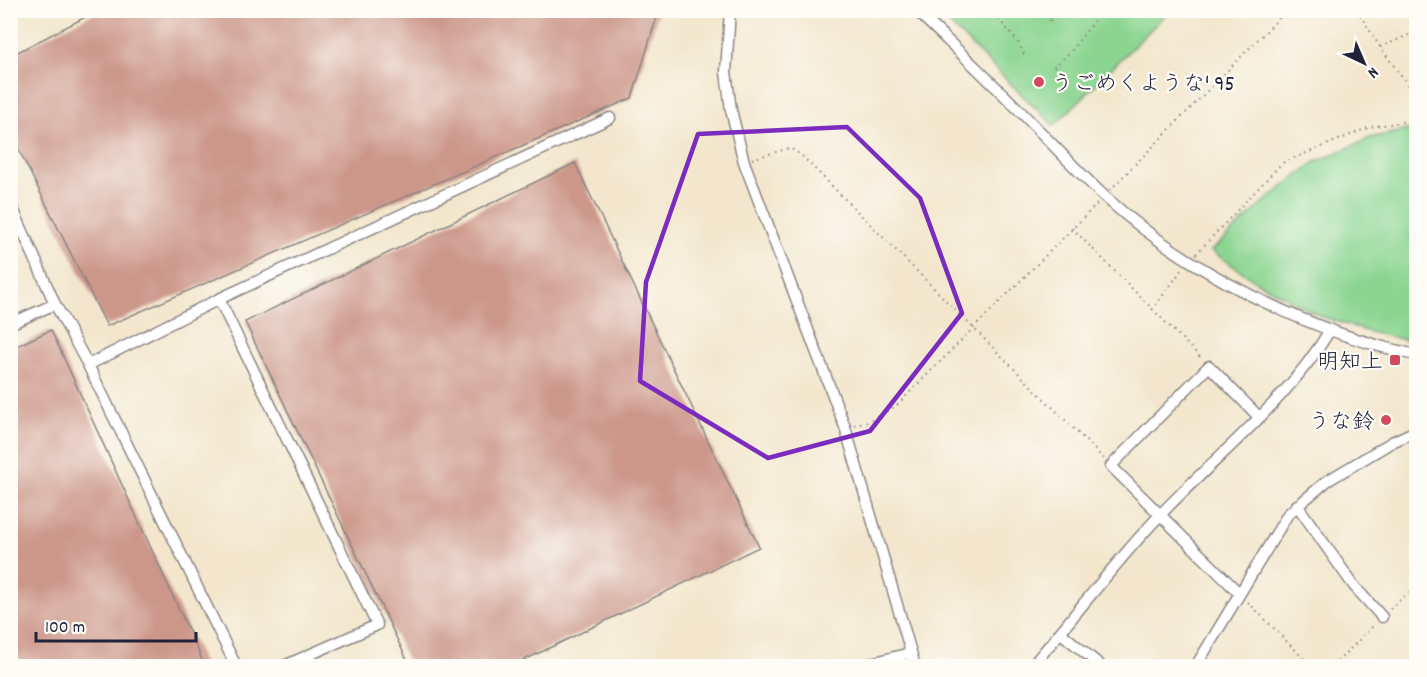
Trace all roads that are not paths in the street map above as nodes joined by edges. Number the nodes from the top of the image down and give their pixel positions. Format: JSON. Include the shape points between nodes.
{"nodes":[{"id":1,"x":730,"y":10,"type":"edge"},
{"id":2,"x":916,"y":10,"type":"edge"},
{"id":3,"x":610,"y":118,"type":"dead end"},
{"id":4,"x":10,"y":202,"type":"edge"},
{"id":5,"x":219,"y":298,"type":"junction"},
{"id":6,"x":55,"y":304,"type":"junction"},
{"id":7,"x":10,"y":324,"type":"edge"},
{"id":8,"x":1330,"y":330,"type":"junction"},
{"id":9,"x":1416,"y":355,"type":"edge"},
{"id":10,"x":88,"y":365,"type":"junction"},
{"id":11,"x":1259,"y":417,"type":"junction"},
{"id":12,"x":1416,"y":431,"type":"edge"},
{"id":13,"x":1297,"y":505,"type":"junction"},
{"id":14,"x":1160,"y":515,"type":"junction"},
{"id":15,"x":1239,"y":593,"type":"junction"},
{"id":16,"x":1382,"y":617,"type":"dead end"},
{"id":17,"x":1061,"y":633,"type":"junction"},
{"id":18,"x":910,"y":653,"type":"junction"},
{"id":19,"x":236,"y":666,"type":"edge"},
{"id":20,"x":284,"y":666,"type":"edge"},
{"id":21,"x":860,"y":666,"type":"edge"},
{"id":22,"x":915,"y":666,"type":"edge"},
{"id":23,"x":1032,"y":666,"type":"edge"},
{"id":24,"x":1101,"y":666,"type":"edge"},
{"id":25,"x":1196,"y":666,"type":"edge"}],
"edges":[{"from":1,"to":18,"type":"street","via":[[726,72],[744,162],[845,427]]},
{"from":2,"to":8,"type":"street","via":[[1104,196],[1190,260],[1271,305]]},
{"from":3,"to":5,"type":"street"},
{"from":4,"to":6,"type":"street"},
{"from":5,"to":10,"type":"street"},
{"from":5,"to":20,"type":"street","via":[[377,625]]},
{"from":6,"to":7,"type":"street"},
{"from":6,"to":10,"type":"street"},
{"from":8,"to":9,"type":"street"},
{"from":8,"to":11,"type":"street","via":[[1296,381]]},
{"from":10,"to":19,"type":"street"},
{"from":11,"to":14,"type":"street"},
{"from":11,"to":14,"type":"street","via":[[1209,366],[1111,466]]},
{"from":12,"to":13,"type":"street","via":[[1327,481]]},
{"from":13,"to":15,"type":"street","via":[[1280,523]]},
{"from":13,"to":16,"type":"street"},
{"from":14,"to":15,"type":"street"},
{"from":14,"to":17,"type":"street"},
{"from":15,"to":25,"type":"street"},
{"from":17,"to":23,"type":"street"},
{"from":17,"to":24,"type":"street"},
{"from":18,"to":21,"type":"street"},
{"from":18,"to":22,"type":"street"}]}
